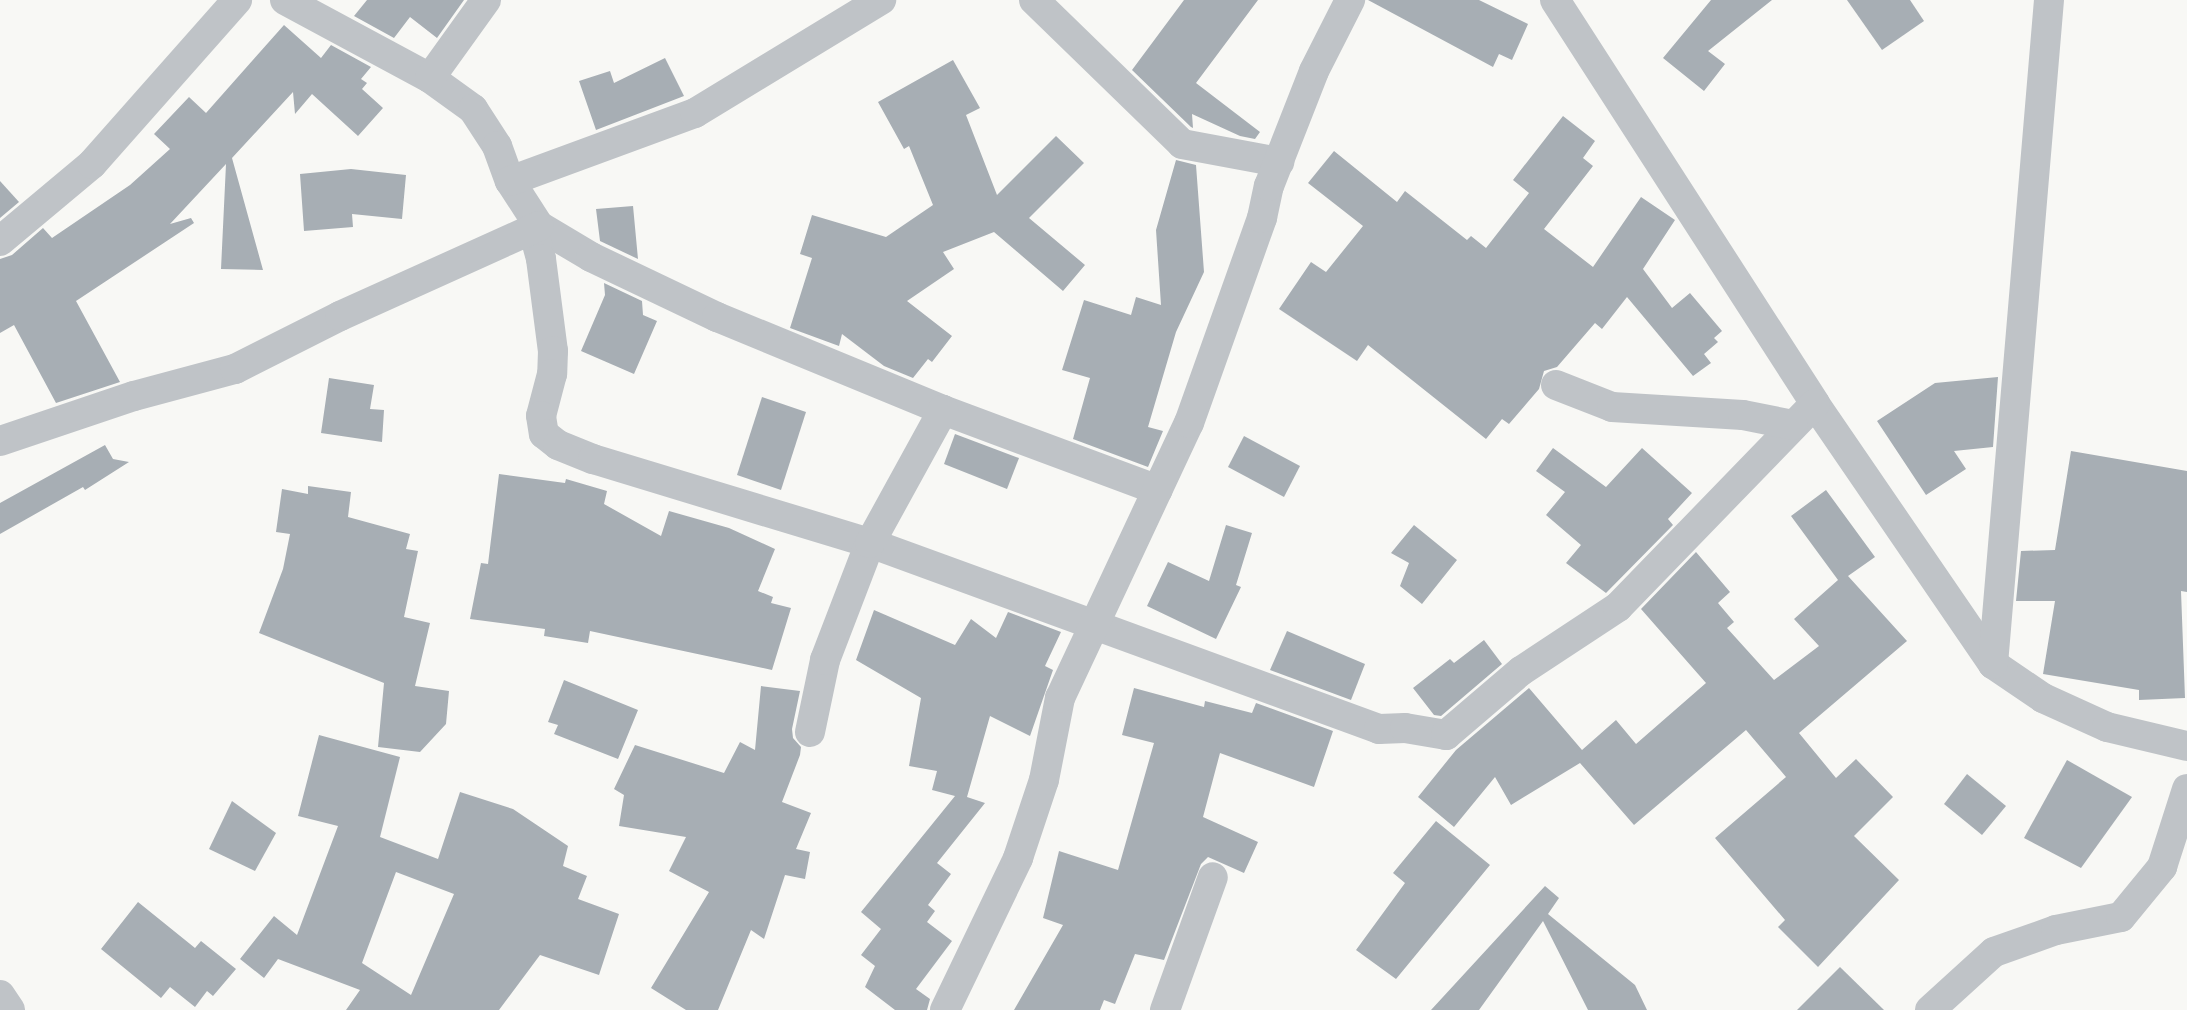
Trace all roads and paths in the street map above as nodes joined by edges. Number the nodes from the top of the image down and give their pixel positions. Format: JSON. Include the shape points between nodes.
{"nodes":[{"id":1,"x":237,"y":0,"type":"edge"},
{"id":2,"x":285,"y":0,"type":"edge"},
{"id":3,"x":486,"y":0,"type":"edge"},
{"id":4,"x":881,"y":0,"type":"edge"},
{"id":5,"x":1034,"y":0,"type":"edge"},
{"id":6,"x":1350,"y":0,"type":"edge"},
{"id":7,"x":1555,"y":0,"type":"edge"},
{"id":8,"x":2049,"y":0,"type":"edge"},
{"id":9,"x":430,"y":78,"type":"junction"},
{"id":10,"x":1279,"y":162,"type":"junction"},
{"id":11,"x":510,"y":181,"type":"junction"},
{"id":12,"x":536,"y":227,"type":"junction"},
{"id":13,"x":0,"y":241,"type":"edge"},
{"id":14,"x":1556,"y":385,"type":"dead end"},
{"id":15,"x":1815,"y":404,"type":"junction"},
{"id":16,"x":943,"y":410,"type":"junction"},
{"id":17,"x":1793,"y":425,"type":"junction"},
{"id":18,"x":0,"y":441,"type":"edge"},
{"id":19,"x":1158,"y":490,"type":"junction"},
{"id":20,"x":870,"y":543,"type":"junction"},
{"id":21,"x":1096,"y":624,"type":"junction"},
{"id":22,"x":1993,"y":664,"type":"junction"},
{"id":23,"x":810,"y":732,"type":"dead end"},
{"id":24,"x":2187,"y":746,"type":"edge"},
{"id":25,"x":2187,"y":789,"type":"edge"},
{"id":26,"x":1213,"y":877,"type":"dead end"},
{"id":27,"x":0,"y":995,"type":"edge"},
{"id":28,"x":10,"y":1010,"type":"edge"},
{"id":29,"x":945,"y":1010,"type":"edge"},
{"id":30,"x":1165,"y":1010,"type":"edge"},
{"id":31,"x":1930,"y":1010,"type":"edge"}],
"edges":[{"from":1,"to":13,"type":"street","via":[[92,164]]},
{"from":2,"to":9,"type":"street"},
{"from":3,"to":9,"type":"street"},
{"from":4,"to":11,"type":"street","via":[[695,113]]},
{"from":5,"to":10,"type":"street","via":[[1182,144]]},
{"from":6,"to":10,"type":"street","via":[[1314,71]]},
{"from":7,"to":15,"type":"street"},
{"from":8,"to":22,"type":"street"},
{"from":9,"to":11,"type":"street","via":[[473,109],[497,146]]},
{"from":10,"to":19,"type":"street","via":[[1189,423]]},
{"from":11,"to":12,"type":"street"},
{"from":12,"to":16,"type":"street","via":[[717,317]]},
{"from":12,"to":18,"type":"street","via":[[235,369]]},
{"from":12,"to":20,"type":"street","via":[[553,351],[541,416],[544,434],[593,459]]},
{"from":14,"to":17,"type":"street","via":[[1612,407],[1743,415]]},
{"from":15,"to":17,"type":"street"},
{"from":15,"to":22,"type":"street"},
{"from":16,"to":19,"type":"street"},
{"from":16,"to":20,"type":"street"},
{"from":17,"to":21,"type":"street","via":[[1618,607],[1521,671],[1446,735],[1379,729]]},
{"from":19,"to":21,"type":"street"},
{"from":20,"to":21,"type":"street"},
{"from":20,"to":23,"type":"street","via":[[825,660]]},
{"from":21,"to":29,"type":"street","via":[[1060,698],[1044,780],[1018,858]]},
{"from":22,"to":24,"type":"street","via":[[2043,698],[2107,727]]},
{"from":25,"to":31,"type":"street","via":[[2162,867],[2121,917],[2056,930],[1994,952]]},
{"from":26,"to":30,"type":"street"},
{"from":27,"to":28,"type":"street"}]}
